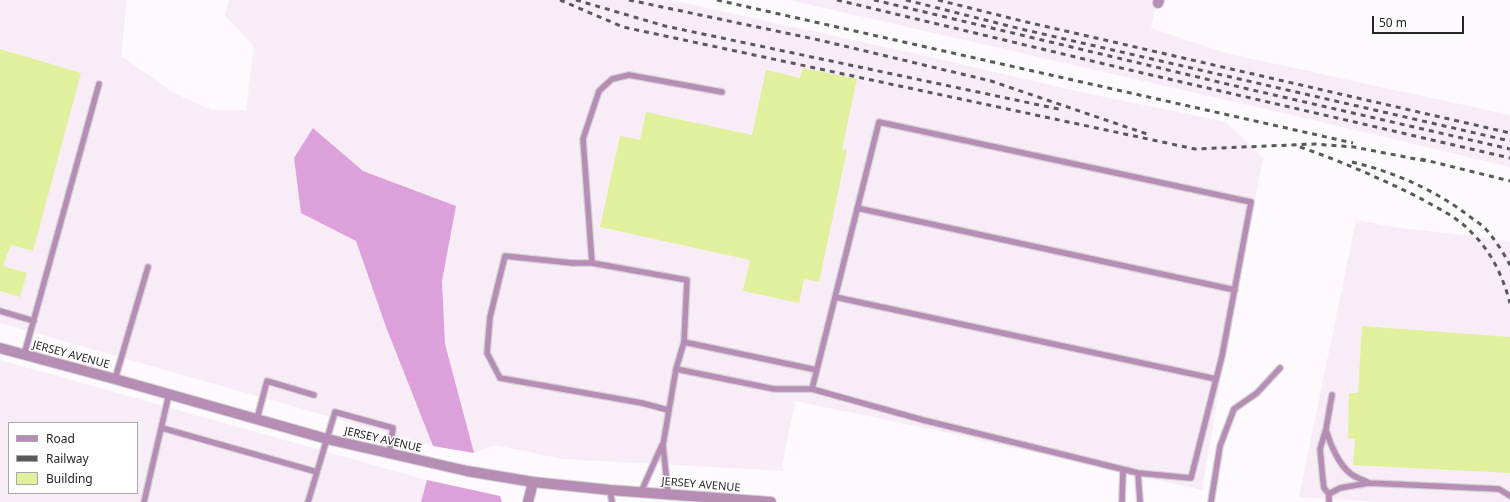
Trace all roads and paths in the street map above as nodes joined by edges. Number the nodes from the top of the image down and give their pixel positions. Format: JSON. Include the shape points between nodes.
{"nodes":[{"id":1,"x":99,"y":84,"type":"dead end"},
{"id":2,"x":722,"y":92,"type":"dead end"},
{"id":3,"x":858,"y":208,"type":"junction"},
{"id":4,"x":592,"y":263,"type":"junction"},
{"id":5,"x":148,"y":267,"type":"dead end"},
{"id":6,"x":1235,"y":290,"type":"junction"},
{"id":7,"x":835,"y":297,"type":"junction"},
{"id":8,"x":0,"y":311,"type":"edge"},
{"id":9,"x":34,"y":321,"type":"junction"},
{"id":10,"x":684,"y":342,"type":"junction"},
{"id":11,"x":0,"y":348,"type":"edge"},
{"id":12,"x":24,"y":355,"type":"junction"},
{"id":13,"x":1280,"y":368,"type":"dead end"},
{"id":14,"x":676,"y":369,"type":"junction"},
{"id":15,"x":817,"y":370,"type":"junction"},
{"id":16,"x":116,"y":379,"type":"junction"},
{"id":17,"x":1216,"y":379,"type":"junction"},
{"id":18,"x":812,"y":389,"type":"junction"},
{"id":19,"x":169,"y":394,"type":"junction"},
{"id":20,"x":314,"y":395,"type":"dead end"},
{"id":21,"x":1332,"y":395,"type":"dead end"},
{"id":22,"x":668,"y":410,"type":"junction"},
{"id":23,"x":258,"y":419,"type":"junction"},
{"id":24,"x":162,"y":428,"type":"junction"},
{"id":25,"x":1326,"y":429,"type":"junction"},
{"id":26,"x":327,"y":439,"type":"junction"},
{"id":27,"x":663,"y":445,"type":"junction"},
{"id":28,"x":389,"y":453,"type":"junction"},
{"id":29,"x":1123,"y":470,"type":"junction"},
{"id":30,"x":317,"y":472,"type":"junction"},
{"id":31,"x":1138,"y":474,"type":"junction"},
{"id":32,"x":533,"y":482,"type":"junction"},
{"id":33,"x":1369,"y":483,"type":"junction"},
{"id":34,"x":610,"y":490,"type":"junction"},
{"id":35,"x":641,"y":492,"type":"junction"},
{"id":36,"x":668,"y":494,"type":"junction"},
{"id":37,"x":1329,"y":494,"type":"junction"},
{"id":38,"x":1510,"y":496,"type":"edge"},
{"id":39,"x":144,"y":502,"type":"edge"},
{"id":40,"x":308,"y":502,"type":"edge"},
{"id":41,"x":528,"y":502,"type":"edge"},
{"id":42,"x":612,"y":502,"type":"edge"},
{"id":43,"x":758,"y":502,"type":"edge"},
{"id":44,"x":770,"y":502,"type":"edge"},
{"id":45,"x":1122,"y":502,"type":"edge"},
{"id":46,"x":1140,"y":502,"type":"edge"},
{"id":47,"x":1211,"y":502,"type":"edge"},
{"id":48,"x":1329,"y":502,"type":"edge"}],
"edges":[{"from":1,"to":9,"type":"lane"},
{"from":2,"to":4,"type":"lane","via":[[629,75],[612,79],[599,91],[583,139]]},
{"from":3,"to":6,"type":"lane"},
{"from":3,"to":6,"type":"lane","via":[[879,122],[1251,202]]},
{"from":3,"to":7,"type":"lane"},
{"from":4,"to":10,"type":"lane","via":[[687,280]]},
{"from":4,"to":22,"type":"lane","via":[[505,256],[490,317],[487,353],[500,378],[642,403]]},
{"from":5,"to":16,"type":"lane"},
{"from":6,"to":17,"type":"lane"},
{"from":7,"to":15,"type":"lane"},
{"from":7,"to":17,"type":"lane"},
{"from":8,"to":9,"type":"lane"},
{"from":9,"to":12,"type":"lane"},
{"from":10,"to":14,"type":"lane"},
{"from":10,"to":15,"type":"lane"},
{"from":11,"to":12,"type":"street","name":"JERSEY AVENUE"},
{"from":12,"to":16,"type":"street","name":"JERSEY AVENUE"},
{"from":13,"to":47,"type":"lane","via":[[1257,393],[1234,410],[1220,446]]},
{"from":14,"to":18,"type":"lane","via":[[774,388]]},
{"from":14,"to":22,"type":"lane"},
{"from":15,"to":18,"type":"lane"},
{"from":16,"to":19,"type":"street","name":"JERSEY AVENUE"},
{"from":17,"to":31,"type":"lane","via":[[1191,478]]},
{"from":18,"to":29,"type":"lane"},
{"from":19,"to":23,"type":"street","name":"JERSEY AVENUE"},
{"from":19,"to":24,"type":"lane"},
{"from":20,"to":23,"type":"lane","via":[[267,381]]},
{"from":21,"to":25,"type":"lane"},
{"from":22,"to":27,"type":"lane"},
{"from":23,"to":26,"type":"street","name":"JERSEY AVENUE"},
{"from":24,"to":30,"type":"lane"},
{"from":24,"to":39,"type":"lane"},
{"from":25,"to":33,"type":"lane","via":[[1338,458],[1351,474]]},
{"from":25,"to":37,"type":"lane","via":[[1320,449],[1324,488]]},
{"from":26,"to":28,"type":"street","name":"JERSEY AVENUE"},
{"from":26,"to":28,"type":"lane","via":[[335,412],[393,428]]},
{"from":26,"to":30,"type":"lane"},
{"from":27,"to":35,"type":"lane"},
{"from":27,"to":36,"type":"lane"},
{"from":28,"to":32,"type":"street","name":"JERSEY AVENUE","via":[[467,471]]},
{"from":29,"to":31,"type":"lane"},
{"from":29,"to":45,"type":"lane"},
{"from":30,"to":40,"type":"lane"},
{"from":31,"to":46,"type":"lane"},
{"from":32,"to":34,"type":"street","name":"JERSEY AVENUE"},
{"from":32,"to":41,"type":"street"},
{"from":33,"to":37,"type":"lane","via":[[1340,488]]},
{"from":33,"to":38,"type":"lane","via":[[1500,489]]},
{"from":34,"to":35,"type":"street","name":"JERSEY AVENUE"},
{"from":34,"to":42,"type":"lane"},
{"from":35,"to":36,"type":"street","name":"JERSEY AVENUE"},
{"from":36,"to":43,"type":"street","name":"JERSEY AVENUE"},
{"from":37,"to":48,"type":"lane"},
{"from":43,"to":44,"type":"street","name":"JERSEY AVENUE"}]}
